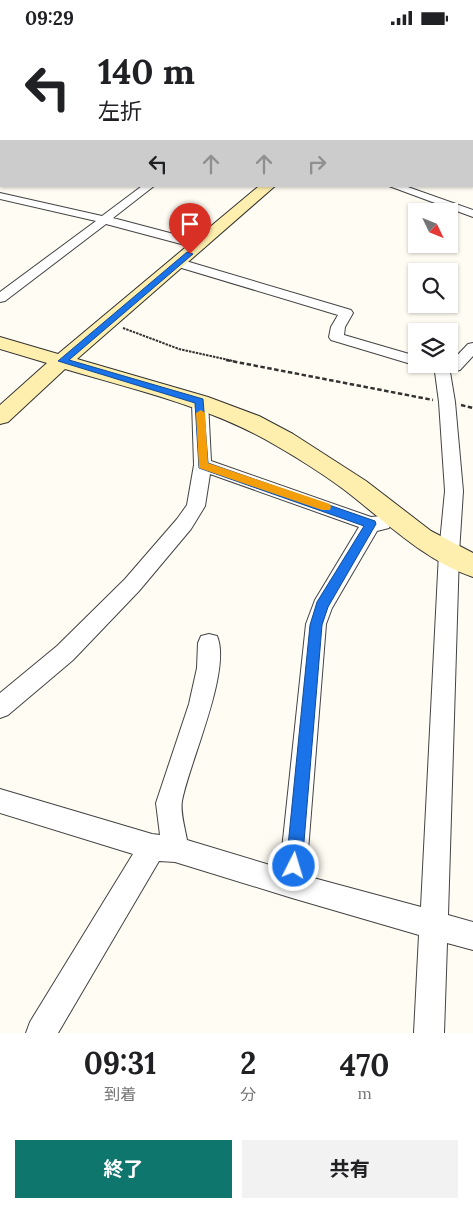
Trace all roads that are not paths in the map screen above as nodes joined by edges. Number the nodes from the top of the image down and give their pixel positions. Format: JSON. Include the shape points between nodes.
{"nodes":[{"id":1,"x":21,"y":187,"type":"edge"},
{"id":2,"x":148,"y":187,"type":"edge"},
{"id":3,"x":267,"y":187,"type":"edge"},
{"id":4,"x":397,"y":187,"type":"edge"},
{"id":5,"x":3,"y":199,"type":"edge"},
{"id":6,"x":470,"y":210,"type":"edge"},
{"id":7,"x":103,"y":219,"type":"junction"},
{"id":8,"x":200,"y":245,"type":"junction"},
{"id":9,"x":179,"y":263,"type":"junction"},
{"id":10,"x":0,"y":298,"type":"edge"},
{"id":11,"x":0,"y":343,"type":"edge"},
{"id":12,"x":473,"y":347,"type":"edge"},
{"id":13,"x":408,"y":359,"type":"edge"},
{"id":14,"x":62,"y":361,"type":"junction"},
{"id":15,"x":458,"y":364,"type":"edge"},
{"id":16,"x":437,"y":373,"type":"edge"},
{"id":17,"x":200,"y":401,"type":"junction"},
{"id":18,"x":0,"y":417,"type":"edge"},
{"id":19,"x":203,"y":465,"type":"junction"},
{"id":20,"x":404,"y":523,"type":"junction"},
{"id":21,"x":371,"y":524,"type":"junction"},
{"id":22,"x":449,"y":553,"type":"junction"},
{"id":23,"x":473,"y":566,"type":"edge"},
{"id":24,"x":209,"y":643,"type":"dead end"},
{"id":25,"x":0,"y":707,"type":"edge"},
{"id":26,"x":0,"y":801,"type":"edge"},
{"id":27,"x":164,"y":848,"type":"junction"},
{"id":28,"x":292,"y":885,"type":"junction"},
{"id":29,"x":434,"y":925,"type":"junction"},
{"id":30,"x":473,"y":936,"type":"edge"},
{"id":31,"x":41,"y":1033,"type":"edge"},
{"id":32,"x":430,"y":1033,"type":"edge"}],
"edges":[{"from":1,"to":5,"type":"street"},
{"from":2,"to":7,"type":"street"},
{"from":3,"to":8,"type":"main road"},
{"from":4,"to":6,"type":"street"},
{"from":5,"to":7,"type":"street"},
{"from":7,"to":8,"type":"street"},
{"from":7,"to":10,"type":"street"},
{"from":8,"to":9,"type":"main road"},
{"from":9,"to":13,"type":"street","via":[[346,313],[336,337]]},
{"from":9,"to":14,"type":"main road"},
{"from":11,"to":14,"type":"main road"},
{"from":12,"to":15,"type":"street"},
{"from":14,"to":17,"type":"main road"},
{"from":14,"to":18,"type":"main road"},
{"from":16,"to":22,"type":"street","via":[[447,402],[454,491]]},
{"from":17,"to":19,"type":"street"},
{"from":17,"to":20,"type":"main road","via":[[251,421],[285,439]]},
{"from":19,"to":21,"type":"street"},
{"from":19,"to":25,"type":"street","via":[[196,506],[184,524],[132,585],[65,653]]},
{"from":20,"to":21,"type":"street"},
{"from":20,"to":22,"type":"main road"},
{"from":21,"to":28,"type":"street","via":[[322,606],[316,625]]},
{"from":22,"to":23,"type":"main road"},
{"from":22,"to":29,"type":"street"},
{"from":24,"to":27,"type":"street","via":[[208,668],[200,704],[169,803]]},
{"from":26,"to":27,"type":"street"},
{"from":27,"to":28,"type":"street"},
{"from":27,"to":31,"type":"street"},
{"from":28,"to":29,"type":"street"},
{"from":29,"to":30,"type":"street"},
{"from":29,"to":32,"type":"street"}]}
